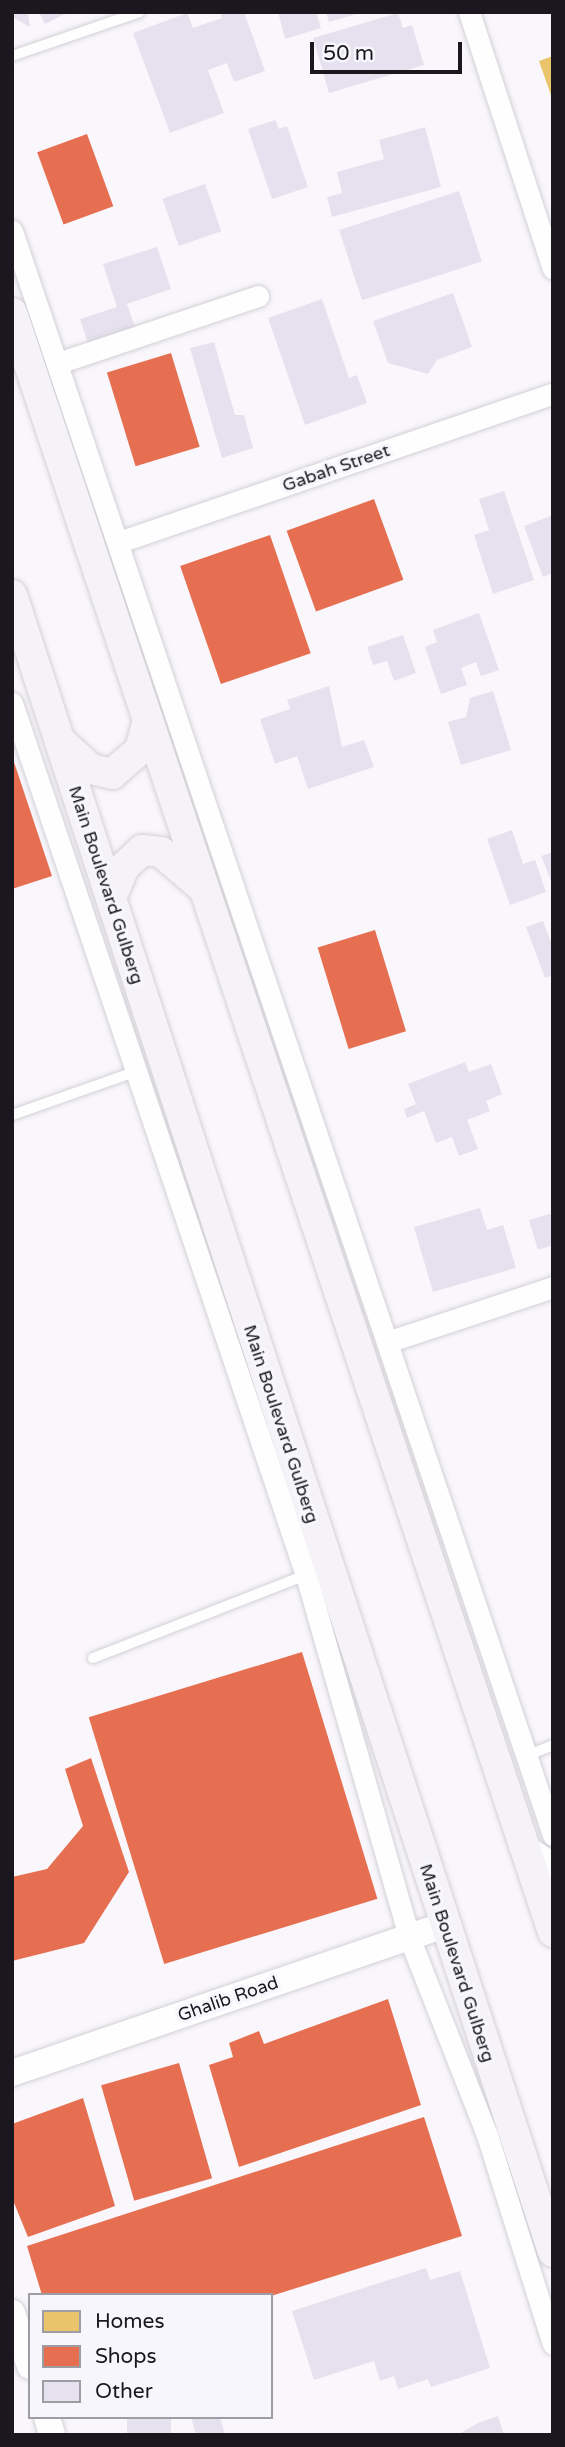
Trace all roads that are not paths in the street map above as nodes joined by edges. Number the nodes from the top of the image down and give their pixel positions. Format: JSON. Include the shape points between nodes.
{"nodes":[{"id":1,"x":140,"y":12,"type":"edge"},
{"id":2,"x":469,"y":12,"type":"edge"},
{"id":3,"x":12,"y":56,"type":"edge"},
{"id":4,"x":12,"y":231,"type":"edge"},
{"id":5,"x":548,"y":236,"type":"edge"},
{"id":6,"x":553,"y":269,"type":"edge"},
{"id":7,"x":258,"y":296,"type":"dead end"},
{"id":8,"x":12,"y":313,"type":"edge"},
{"id":9,"x":58,"y":363,"type":"junction"},
{"id":10,"x":553,"y":393,"type":"edge"},
{"id":11,"x":119,"y":542,"type":"junction"},
{"id":12,"x":12,"y":595,"type":"edge"},
{"id":13,"x":12,"y":703,"type":"edge"},
{"id":14,"x":148,"y":720,"type":"junction"},
{"id":15,"x":60,"y":741,"type":"junction"},
{"id":16,"x":206,"y":890,"type":"junction"},
{"id":17,"x":111,"y":898,"type":"junction"},
{"id":18,"x":137,"y":1071,"type":"junction"},
{"id":19,"x":12,"y":1115,"type":"edge"},
{"id":20,"x":553,"y":1287,"type":"edge"},
{"id":21,"x":387,"y":1342,"type":"junction"},
{"id":22,"x":306,"y":1575,"type":"junction"},
{"id":23,"x":93,"y":1658,"type":"dead end"},
{"id":24,"x":553,"y":1745,"type":"edge"},
{"id":25,"x":526,"y":1756,"type":"junction"},
{"id":26,"x":553,"y":1835,"type":"edge"},
{"id":27,"x":522,"y":1846,"type":"junction"},
{"id":28,"x":553,"y":1866,"type":"edge"},
{"id":29,"x":444,"y":1925,"type":"junction"},
{"id":30,"x":553,"y":1932,"type":"edge"},
{"id":31,"x":409,"y":1937,"type":"junction"},
{"id":32,"x":12,"y":2073,"type":"edge"},
{"id":33,"x":553,"y":2252,"type":"edge"},
{"id":34,"x":12,"y":2313,"type":"edge"},
{"id":35,"x":553,"y":2344,"type":"edge"},
{"id":36,"x":28,"y":2360,"type":"edge"}],
"edges":[{"from":1,"to":3,"type":"lane"},
{"from":2,"to":5,"type":"street"},
{"from":4,"to":9,"type":"street"},
{"from":5,"to":6,"type":"street"},
{"from":7,"to":9,"type":"street"},
{"from":8,"to":14,"type":"main road"},
{"from":9,"to":11,"type":"street"},
{"from":10,"to":11,"type":"street","name":"Gabah Street"},
{"from":11,"to":21,"type":"street"},
{"from":12,"to":15,"type":"main road","name":"Main Boulevard Gulberg"},
{"from":13,"to":18,"type":"street"},
{"from":14,"to":15,"type":"main road","via":[[140,750],[112,774],[91,769]]},
{"from":14,"to":16,"type":"main road"},
{"from":15,"to":17,"type":"main road","name":"Main Boulevard Gulberg"},
{"from":16,"to":17,"type":"main road","via":[[161,852],[142,850],[124,867]]},
{"from":16,"to":27,"type":"main road"},
{"from":17,"to":29,"type":"main road","name":"Main Boulevard Gulberg"},
{"from":18,"to":19,"type":"lane"},
{"from":18,"to":22,"type":"street"},
{"from":20,"to":21,"type":"street"},
{"from":21,"to":25,"type":"street"},
{"from":22,"to":23,"type":"lane"},
{"from":22,"to":31,"type":"street"},
{"from":24,"to":25,"type":"lane"},
{"from":25,"to":26,"type":"street"},
{"from":27,"to":28,"type":"street"},
{"from":27,"to":30,"type":"main road"},
{"from":29,"to":31,"type":"street","name":"Ghalib Road"},
{"from":29,"to":33,"type":"main road","name":"Main Boulevard Gulberg"},
{"from":31,"to":32,"type":"street","name":"Ghalib Road"},
{"from":31,"to":35,"type":"street","via":[[486,2135]]},
{"from":34,"to":36,"type":"street"}]}
